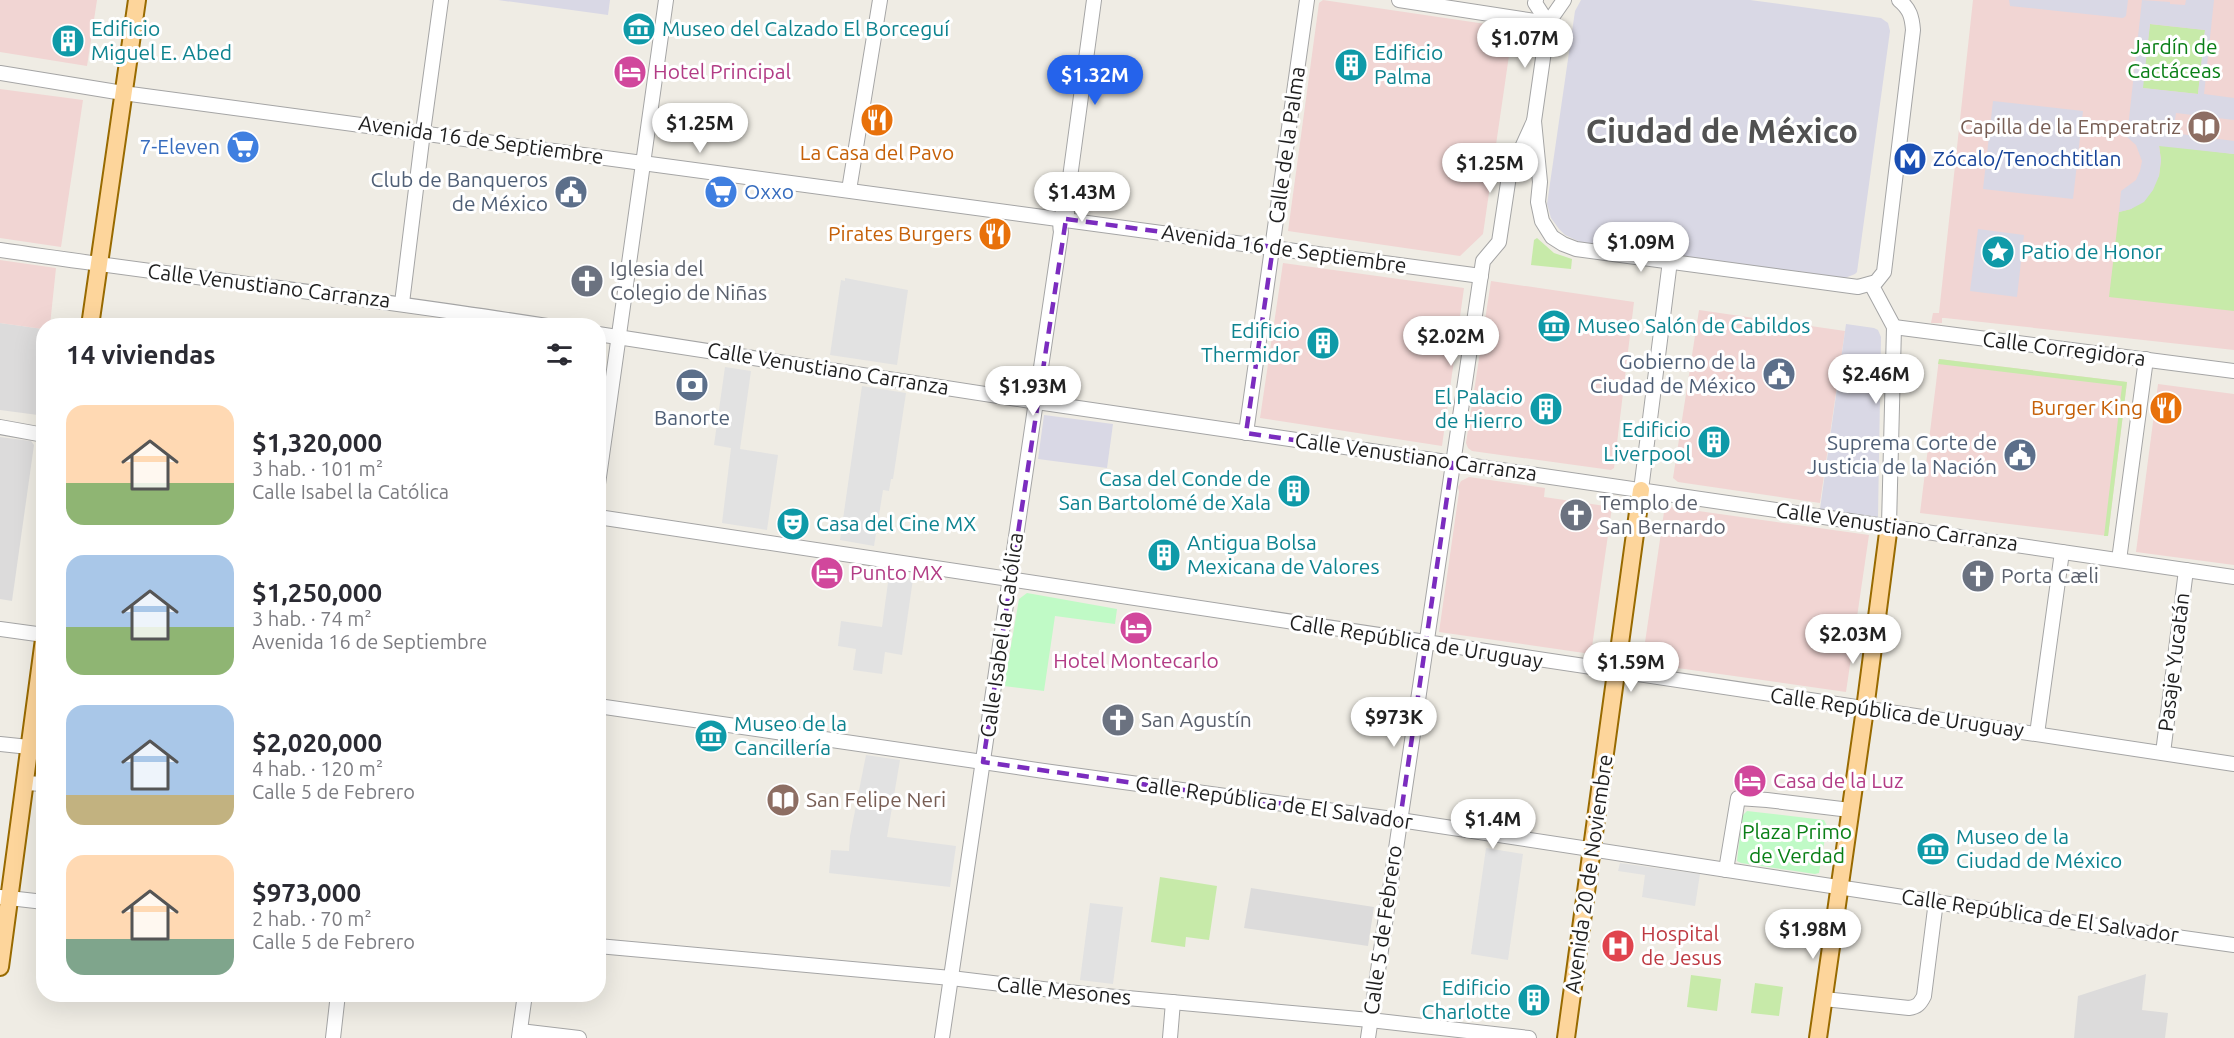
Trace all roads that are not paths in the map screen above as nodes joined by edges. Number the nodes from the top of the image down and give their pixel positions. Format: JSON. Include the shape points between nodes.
{"nodes":[{"id":1,"x":137,"y":0,"type":"edge"},
{"id":2,"x":441,"y":0,"type":"edge"},
{"id":3,"x":666,"y":0,"type":"edge"},
{"id":4,"x":880,"y":0,"type":"edge"},
{"id":5,"x":1094,"y":0,"type":"edge"},
{"id":6,"x":1306,"y":0,"type":"edge"},
{"id":7,"x":1399,"y":0,"type":"edge"},
{"id":8,"x":1536,"y":0,"type":"edge"},
{"id":9,"x":1564,"y":0,"type":"edge"},
{"id":10,"x":1899,"y":0,"type":"edge"},
{"id":11,"x":1548,"y":23,"type":"junction"},
{"id":12,"x":0,"y":73,"type":"edge"},
{"id":13,"x":123,"y":93,"type":"junction"},
{"id":14,"x":1534,"y":121,"type":"junction"},
{"id":15,"x":423,"y":132,"type":"junction"},
{"id":16,"x":644,"y":162,"type":"junction"},
{"id":17,"x":849,"y":190,"type":"junction"},
{"id":18,"x":1064,"y":219,"type":"junction"},
{"id":19,"x":1273,"y":247,"type":"junction"},
{"id":20,"x":0,"y":250,"type":"edge"},
{"id":21,"x":1670,"y":261,"type":"junction"},
{"id":22,"x":99,"y":265,"type":"junction"},
{"id":23,"x":1481,"y":276,"type":"junction"},
{"id":24,"x":1871,"y":285,"type":"junction"},
{"id":25,"x":402,"y":303,"type":"junction"},
{"id":26,"x":91,"y":318,"type":"edge"},
{"id":27,"x":497,"y":318,"type":"edge"},
{"id":28,"x":1894,"y":327,"type":"junction"},
{"id":29,"x":606,"y":335,"type":"edge"},
{"id":30,"x":619,"y":337,"type":"junction"},
{"id":31,"x":2146,"y":359,"type":"junction"},
{"id":32,"x":2234,"y":370,"type":"edge"},
{"id":33,"x":1037,"y":402,"type":"junction"},
{"id":34,"x":0,"y":427,"type":"edge"},
{"id":35,"x":606,"y":428,"type":"edge"},
{"id":36,"x":1246,"y":433,"type":"junction"},
{"id":37,"x":36,"y":434,"type":"edge"},
{"id":38,"x":1452,"y":463,"type":"junction"},
{"id":39,"x":1641,"y":490,"type":"junction"},
{"id":40,"x":606,"y":518,"type":"edge"},
{"id":41,"x":1888,"y":525,"type":"junction"},
{"id":42,"x":2062,"y":552,"type":"junction"},
{"id":43,"x":2119,"y":560,"type":"junction"},
{"id":44,"x":2186,"y":570,"type":"junction"},
{"id":45,"x":2234,"y":577,"type":"edge"},
{"id":46,"x":1010,"y":581,"type":"junction"},
{"id":47,"x":0,"y":628,"type":"edge"},
{"id":48,"x":36,"y":635,"type":"edge"},
{"id":49,"x":1425,"y":643,"type":"junction"},
{"id":50,"x":1616,"y":671,"type":"junction"},
{"id":51,"x":36,"y":696,"type":"edge"},
{"id":52,"x":606,"y":707,"type":"edge"},
{"id":53,"x":1865,"y":709,"type":"junction"},
{"id":54,"x":2037,"y":734,"type":"junction"},
{"id":55,"x":0,"y":744,"type":"edge"},
{"id":56,"x":29,"y":747,"type":"junction"},
{"id":57,"x":2163,"y":753,"type":"junction"},
{"id":58,"x":983,"y":762,"type":"junction"},
{"id":59,"x":2234,"y":764,"type":"edge"},
{"id":60,"x":24,"y":783,"type":"junction"},
{"id":61,"x":36,"y":784,"type":"edge"},
{"id":62,"x":1851,"y":810,"type":"junction"},
{"id":63,"x":1400,"y":820,"type":"junction"},
{"id":64,"x":1592,"y":849,"type":"junction"},
{"id":65,"x":1726,"y":870,"type":"junction"},
{"id":66,"x":1840,"y":887,"type":"junction"},
{"id":67,"x":4,"y":898,"type":"edge"},
{"id":68,"x":36,"y":901,"type":"edge"},
{"id":69,"x":1936,"y":901,"type":"junction"},
{"id":70,"x":2234,"y":945,"type":"edge"},
{"id":71,"x":606,"y":947,"type":"edge"},
{"id":72,"x":0,"y":967,"type":"edge"},
{"id":73,"x":951,"y":978,"type":"junction"},
{"id":74,"x":1824,"y":999,"type":"junction"},
{"id":75,"x":337,"y":1002,"type":"edge"},
{"id":76,"x":524,"y":1002,"type":"edge"},
{"id":77,"x":1173,"y":1002,"type":"junction"},
{"id":78,"x":1370,"y":1020,"type":"junction"},
{"id":79,"x":520,"y":1034,"type":"edge"},
{"id":80,"x":333,"y":1038,"type":"edge"},
{"id":81,"x":579,"y":1038,"type":"edge"},
{"id":82,"x":942,"y":1038,"type":"edge"},
{"id":83,"x":1170,"y":1038,"type":"edge"},
{"id":84,"x":1368,"y":1038,"type":"edge"},
{"id":85,"x":1529,"y":1038,"type":"edge"},
{"id":86,"x":1566,"y":1038,"type":"edge"},
{"id":87,"x":1818,"y":1038,"type":"edge"}],
"edges":[{"from":1,"to":13,"type":"main road"},
{"from":2,"to":15,"type":"street"},
{"from":3,"to":16,"type":"street"},
{"from":4,"to":17,"type":"street"},
{"from":5,"to":18,"type":"street","name":"Calle Isabel la Católica"},
{"from":6,"to":19,"type":"street","name":"Calle de la Palma"},
{"from":7,"to":11,"type":"street"},
{"from":8,"to":11,"type":"street"},
{"from":9,"to":11,"type":"street"},
{"from":10,"to":24,"type":"street","via":[[1908,8],[1913,30],[1884,272]]},
{"from":11,"to":14,"type":"street"},
{"from":12,"to":13,"type":"street","name":"Avenida 16 de Septiembre"},
{"from":13,"to":15,"type":"street","name":"Avenida 16 de Septiembre"},
{"from":13,"to":22,"type":"main road"},
{"from":14,"to":21,"type":"street","via":[[1538,202],[1542,221],[1552,237],[1576,249]]},
{"from":14,"to":23,"type":"street","name":"Calle 5 de Febrero","via":[[1509,176],[1499,242],[1483,261]]},
{"from":15,"to":16,"type":"street","name":"Avenida 16 de Septiembre"},
{"from":15,"to":25,"type":"street"},
{"from":16,"to":17,"type":"street","name":"Avenida 16 de Septiembre"},
{"from":16,"to":30,"type":"street"},
{"from":17,"to":18,"type":"street","name":"Avenida 16 de Septiembre"},
{"from":18,"to":19,"type":"street","name":"Avenida 16 de Septiembre"},
{"from":18,"to":33,"type":"street","name":"Calle Isabel la Católica"},
{"from":19,"to":23,"type":"street","name":"Avenida 16 de Septiembre"},
{"from":19,"to":36,"type":"street","name":"Calle de la Palma"},
{"from":20,"to":22,"type":"street","name":"Calle Venustiano Carranza"},
{"from":21,"to":24,"type":"street","via":[[1834,285]]},
{"from":21,"to":39,"type":"street"},
{"from":22,"to":25,"type":"street","name":"Calle Venustiano Carranza"},
{"from":22,"to":26,"type":"main road"},
{"from":23,"to":38,"type":"street","name":"Calle 5 de Febrero"},
{"from":24,"to":28,"type":"street"},
{"from":25,"to":27,"type":"street","name":"Calle Venustiano Carranza"},
{"from":28,"to":31,"type":"street","name":"Calle Corregidora"},
{"from":28,"to":41,"type":"street"},
{"from":29,"to":30,"type":"street","name":"Calle Venustiano Carranza"},
{"from":30,"to":33,"type":"street","name":"Calle Venustiano Carranza"},
{"from":30,"to":35,"type":"street"},
{"from":31,"to":32,"type":"street","name":"Calle Corregidora"},
{"from":31,"to":43,"type":"street"},
{"from":33,"to":36,"type":"street","name":"Calle Venustiano Carranza"},
{"from":33,"to":46,"type":"street","name":"Calle Isabel la Católica"},
{"from":34,"to":37,"type":"street"},
{"from":36,"to":38,"type":"street","name":"Calle Venustiano Carranza"},
{"from":38,"to":39,"type":"street","name":"Calle Venustiano Carranza"},
{"from":38,"to":49,"type":"street","name":"Calle 5 de Febrero"},
{"from":39,"to":41,"type":"street","name":"Calle Venustiano Carranza"},
{"from":39,"to":50,"type":"main road","name":"Avenida 20 de Noviembre"},
{"from":40,"to":46,"type":"street","name":"Calle República de Uruguay"},
{"from":41,"to":42,"type":"street","name":"Calle Venustiano Carranza"},
{"from":41,"to":53,"type":"main road"},
{"from":42,"to":43,"type":"street","name":"Calle Venustiano Carranza"},
{"from":42,"to":54,"type":"street"},
{"from":43,"to":44,"type":"street","name":"Calle Venustiano Carranza"},
{"from":44,"to":45,"type":"street","name":"Calle Venustiano Carranza"},
{"from":44,"to":57,"type":"street","name":"Pasaje Yucatán"},
{"from":46,"to":49,"type":"street","name":"Calle República de Uruguay"},
{"from":46,"to":58,"type":"street","name":"Calle Isabel la Católica"},
{"from":47,"to":48,"type":"street"},
{"from":49,"to":50,"type":"street","name":"Calle República de Uruguay"},
{"from":49,"to":63,"type":"street","name":"Calle 5 de Febrero"},
{"from":50,"to":53,"type":"street","name":"Calle República de Uruguay"},
{"from":50,"to":64,"type":"main road","name":"Avenida 20 de Noviembre"},
{"from":51,"to":56,"type":"main road"},
{"from":52,"to":58,"type":"street","name":"Calle República de El Salvador"},
{"from":53,"to":54,"type":"street","name":"Calle República de Uruguay"},
{"from":53,"to":62,"type":"main road"},
{"from":54,"to":57,"type":"street","name":"Calle República de Uruguay"},
{"from":55,"to":56,"type":"street"},
{"from":56,"to":60,"type":"main road"},
{"from":57,"to":59,"type":"street","name":"Calle República de Uruguay"},
{"from":58,"to":63,"type":"street","name":"Calle República de El Salvador"},
{"from":58,"to":73,"type":"street","name":"Calle Isabel la Católica"},
{"from":60,"to":61,"type":"street"},
{"from":60,"to":67,"type":"main road"},
{"from":62,"to":65,"type":"street","via":[[1738,798]]},
{"from":62,"to":66,"type":"main road"},
{"from":63,"to":64,"type":"street","name":"Calle República de El Salvador"},
{"from":63,"to":78,"type":"street","name":"Calle 5 de Febrero"},
{"from":64,"to":65,"type":"street","name":"Calle República de El Salvador"},
{"from":64,"to":86,"type":"main road","name":"Avenida 20 de Noviembre"},
{"from":65,"to":66,"type":"street","name":"Calle República de El Salvador"},
{"from":66,"to":69,"type":"street","name":"Calle República de El Salvador"},
{"from":66,"to":74,"type":"main road"},
{"from":67,"to":68,"type":"street"},
{"from":67,"to":72,"type":"main road"},
{"from":69,"to":70,"type":"street","name":"Calle República de El Salvador"},
{"from":69,"to":74,"type":"street","via":[[1921,1003],[1909,1008]]},
{"from":71,"to":73,"type":"street","name":"Calle Mesones"},
{"from":73,"to":77,"type":"street","name":"Calle Mesones"},
{"from":73,"to":82,"type":"street","name":"Calle Isabel la Católica"},
{"from":74,"to":87,"type":"main road"},
{"from":75,"to":80,"type":"street"},
{"from":76,"to":79,"type":"street"},
{"from":77,"to":78,"type":"street","name":"Calle Mesones"},
{"from":77,"to":83,"type":"street"},
{"from":78,"to":84,"type":"street","name":"Calle 5 de Febrero"},
{"from":78,"to":85,"type":"street","name":"Calle Mesones"},
{"from":79,"to":81,"type":"street"}]}
